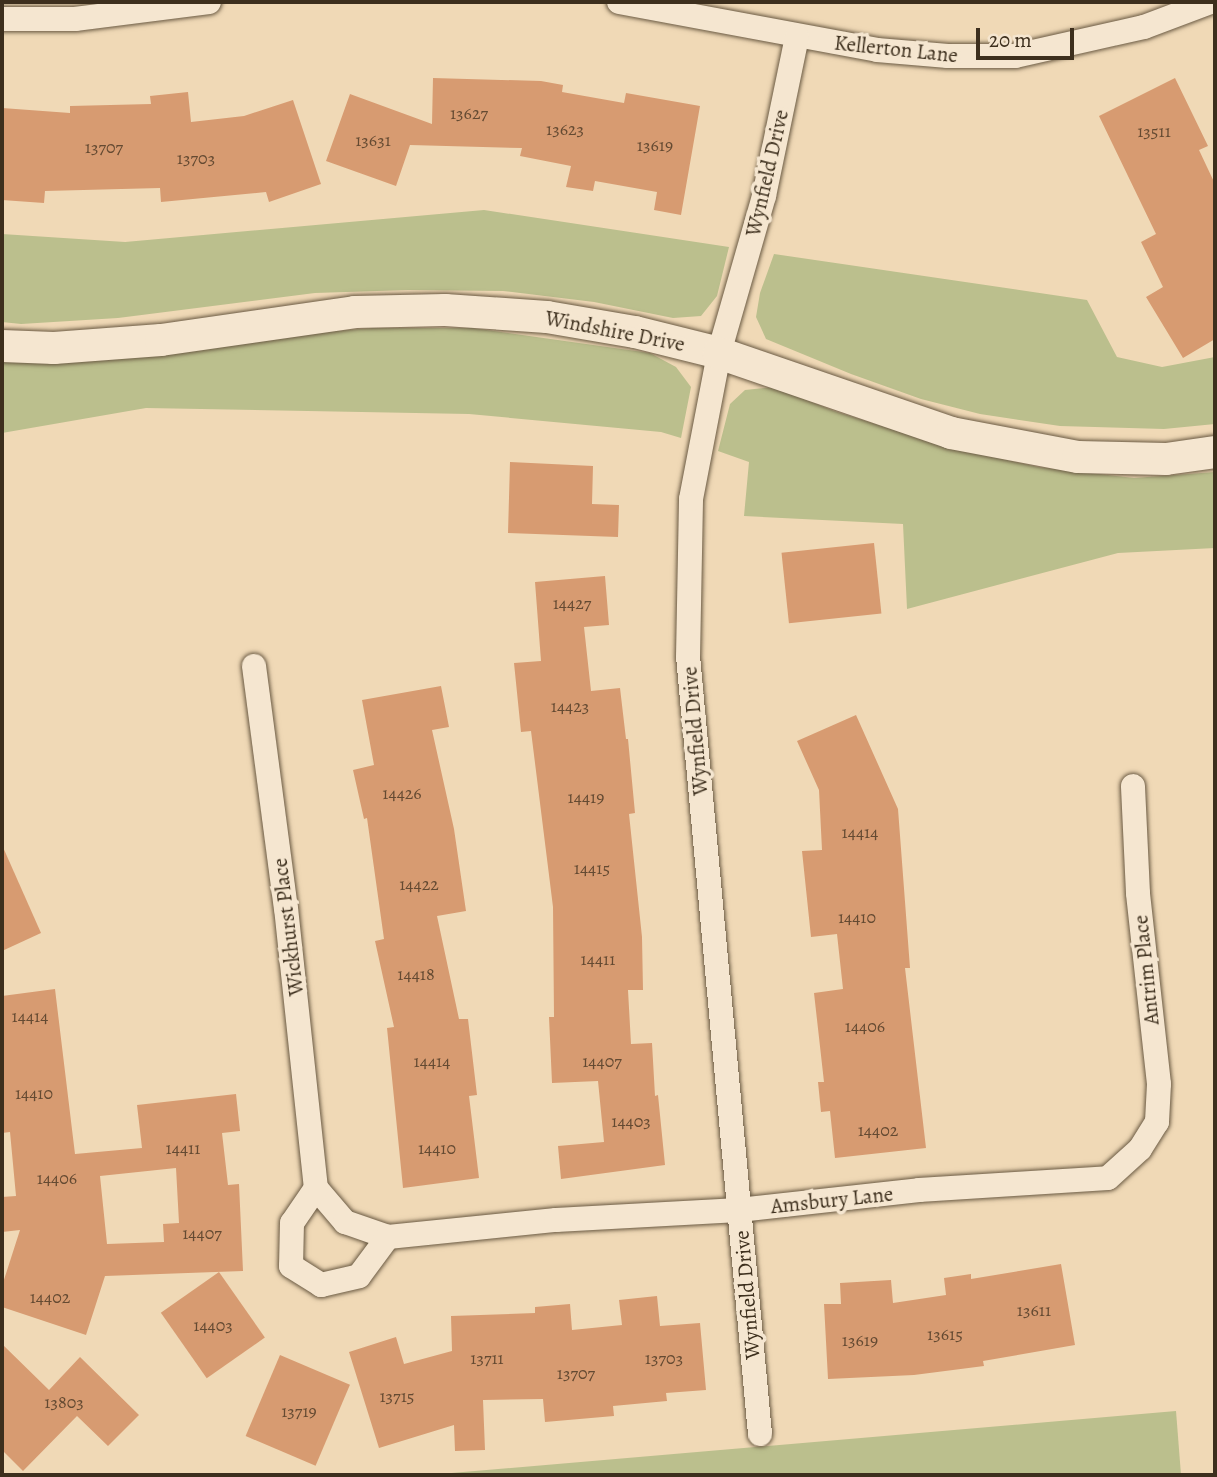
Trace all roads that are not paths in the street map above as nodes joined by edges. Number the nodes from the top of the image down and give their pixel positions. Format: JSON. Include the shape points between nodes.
{"nodes":[{"id":1,"x":209,"y":2,"type":"edge"},
{"id":2,"x":619,"y":2,"type":"edge"},
{"id":3,"x":1210,"y":2,"type":"edge"},
{"id":4,"x":2,"y":19,"type":"edge"},
{"id":5,"x":797,"y":37,"type":"junction"},
{"id":6,"x":2,"y":345,"type":"edge"},
{"id":7,"x":719,"y":353,"type":"junction"},
{"id":8,"x":1215,"y":452,"type":"edge"},
{"id":9,"x":254,"y":666,"type":"dead end"},
{"id":10,"x":1133,"y":786,"type":"dead end"},
{"id":11,"x":1140,"y":1149,"type":"joint"},
{"id":12,"x":316,"y":1188,"type":"junction"},
{"id":13,"x":739,"y":1210,"type":"junction"},
{"id":14,"x":388,"y":1237,"type":"junction"},
{"id":15,"x":760,"y":1434,"type":"dead end"}],
"edges":[{"from":1,"to":4,"type":"street","via":[[75,19]]},
{"from":2,"to":5,"type":"street","name":"Kellerton Lane"},
{"from":3,"to":5,"type":"street","name":"Kellerton Lane","via":[[1144,27],[1015,56],[888,51]]},
{"from":5,"to":7,"type":"street","name":"Wynfield Drive","via":[[764,196]]},
{"from":6,"to":7,"type":"street","name":"Windshire Drive","via":[[54,348],[160,340],[355,312],[445,310],[547,317]]},
{"from":7,"to":8,"type":"street","name":"Windshire Drive","via":[[951,433],[1078,457],[1166,458]]},
{"from":7,"to":13,"type":"street","name":"Wynfield Drive","via":[[691,499],[688,657]]},
{"from":9,"to":12,"type":"street","name":"Wickhurst Place"},
{"from":10,"to":11,"type":"street","name":"Antrim Place","via":[[1138,893],[1159,1084],[1157,1122]]},
{"from":11,"to":13,"type":"street","name":"Amsbury Lane","via":[[1108,1178],[919,1190]]},
{"from":12,"to":14,"type":"street","name":"Amsbury Lane","via":[[345,1222]]},
{"from":12,"to":14,"type":"street","via":[[292,1223],[291,1266],[321,1285],[359,1276]]},
{"from":13,"to":14,"type":"street","name":"Amsbury Lane","via":[[556,1220]]},
{"from":13,"to":15,"type":"street","name":"Wynfield Drive"}]}
